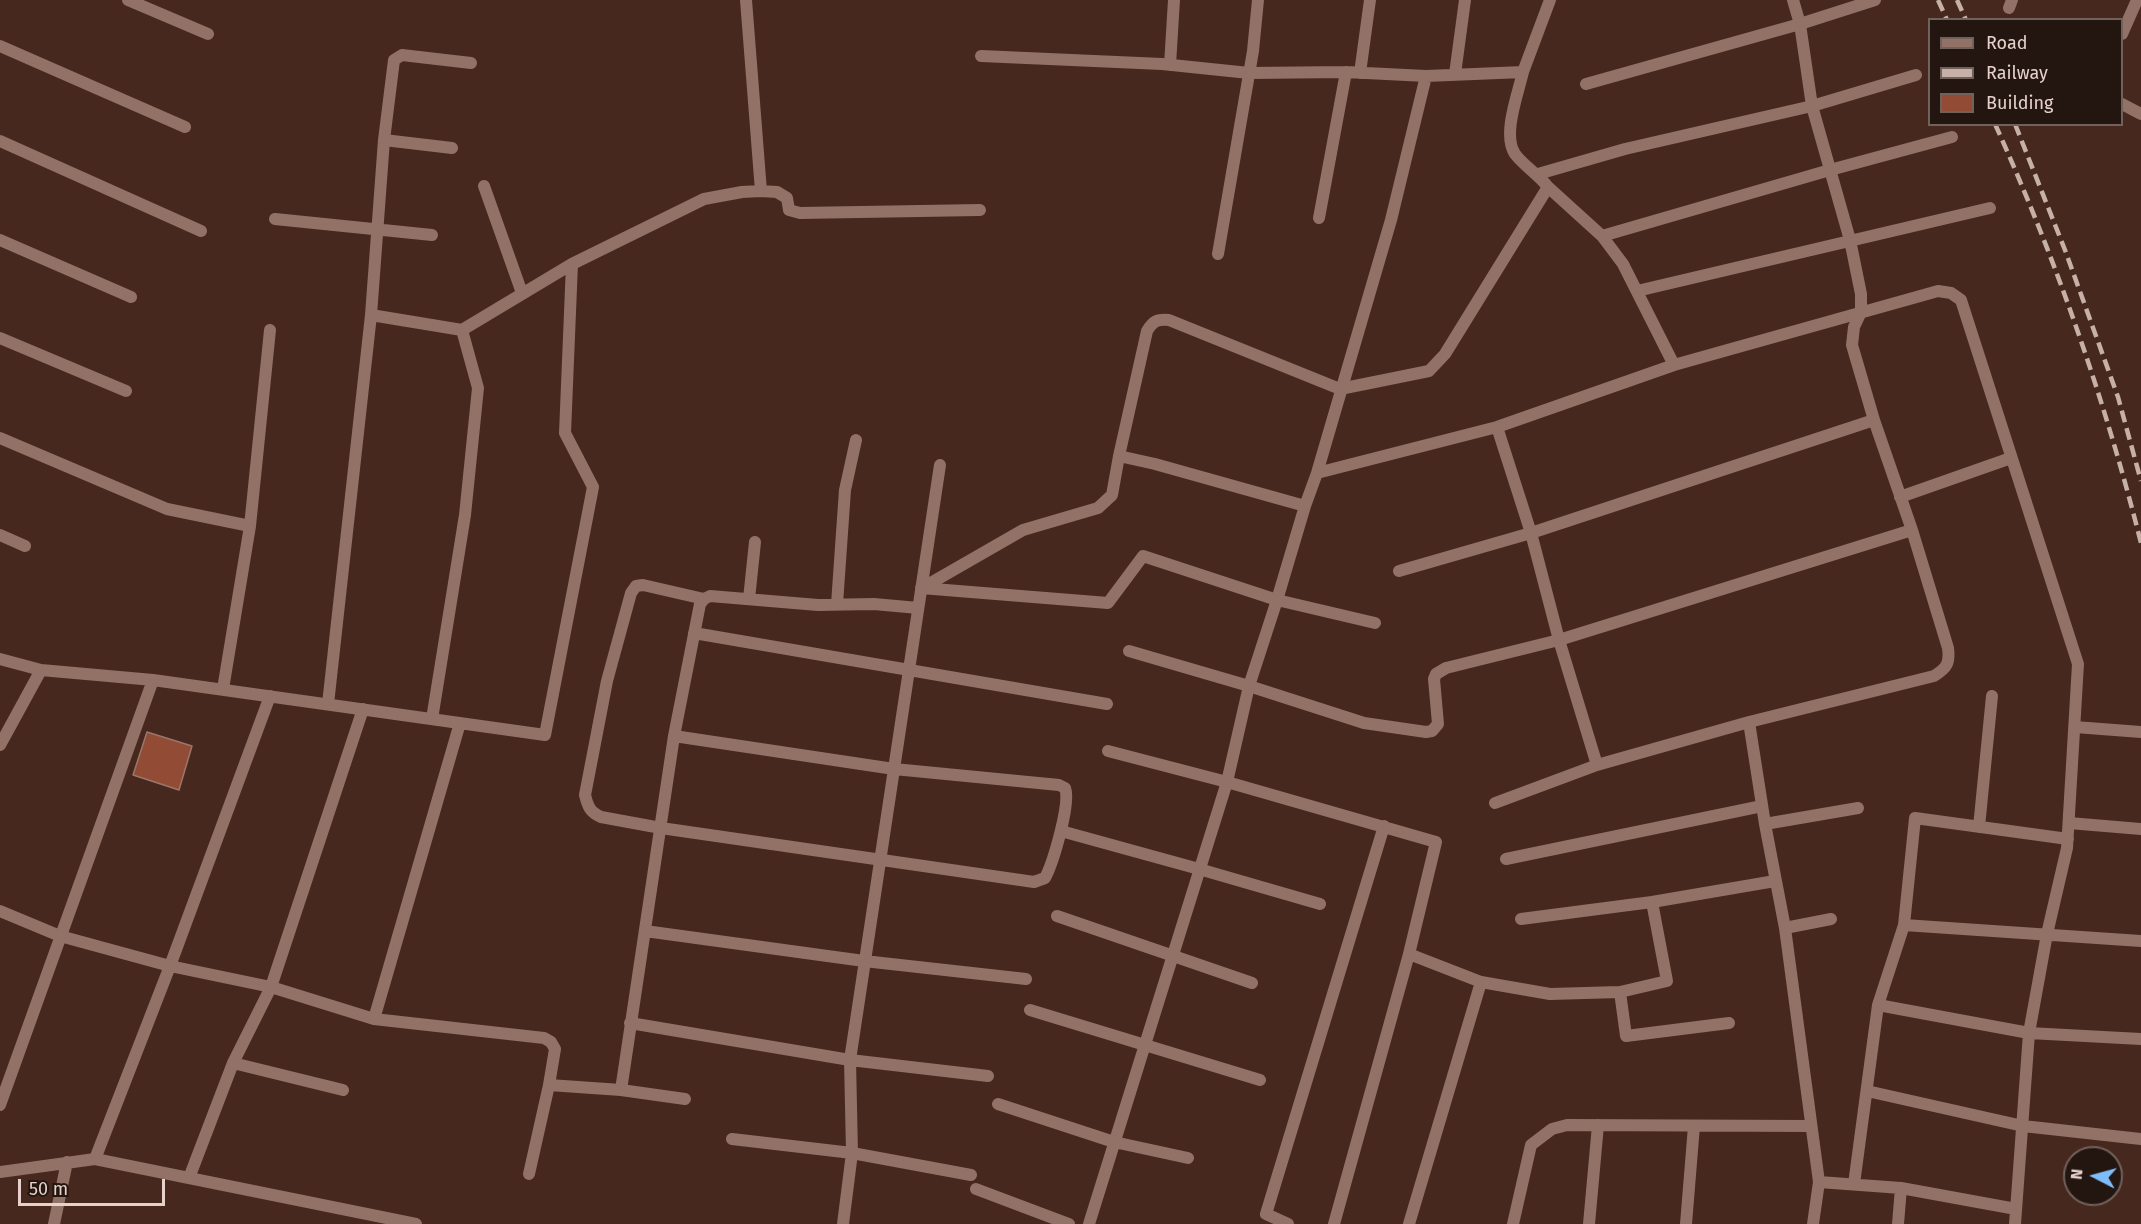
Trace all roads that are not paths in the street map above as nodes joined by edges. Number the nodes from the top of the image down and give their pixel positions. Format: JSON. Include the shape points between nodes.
{"nodes":[{"id":1,"x":128,"y":0,"type":"edge"},
{"id":2,"x":746,"y":0,"type":"edge"},
{"id":3,"x":1174,"y":0,"type":"edge"},
{"id":4,"x":1258,"y":0,"type":"edge"},
{"id":5,"x":1370,"y":0,"type":"edge"},
{"id":6,"x":1465,"y":0,"type":"edge"},
{"id":7,"x":1550,"y":0,"type":"edge"},
{"id":8,"x":1793,"y":0,"type":"edge"},
{"id":9,"x":1875,"y":0,"type":"edge"},
{"id":10,"x":2138,"y":0,"type":"edge"},
{"id":11,"x":1800,"y":24,"type":"junction"},
{"id":12,"x":2123,"y":29,"type":"edge"},
{"id":13,"x":208,"y":34,"type":"dead end"},
{"id":14,"x":0,"y":46,"type":"edge"},
{"id":15,"x":981,"y":56,"type":"dead end"},
{"id":16,"x":471,"y":63,"type":"dead end"},
{"id":17,"x":1170,"y":64,"type":"junction"},
{"id":18,"x":1346,"y":72,"type":"junction"},
{"id":19,"x":1523,"y":72,"type":"junction"},
{"id":20,"x":1249,"y":73,"type":"junction"},
{"id":21,"x":1360,"y":73,"type":"junction"},
{"id":22,"x":1455,"y":74,"type":"junction"},
{"id":23,"x":1916,"y":75,"type":"dead end"},
{"id":24,"x":1426,"y":76,"type":"junction"},
{"id":25,"x":1586,"y":84,"type":"dead end"},
{"id":26,"x":2123,"y":105,"type":"edge"},
{"id":27,"x":1812,"y":106,"type":"junction"},
{"id":28,"x":2141,"y":114,"type":"edge"},
{"id":29,"x":185,"y":127,"type":"dead end"},
{"id":30,"x":1952,"y":137,"type":"dead end"},
{"id":31,"x":384,"y":140,"type":"junction"},
{"id":32,"x":0,"y":141,"type":"edge"},
{"id":33,"x":452,"y":148,"type":"dead end"},
{"id":34,"x":1830,"y":170,"type":"junction"},
{"id":35,"x":1538,"y":174,"type":"junction"},
{"id":36,"x":484,"y":186,"type":"dead end"},
{"id":37,"x":1548,"y":187,"type":"junction"},
{"id":38,"x":761,"y":191,"type":"junction"},
{"id":39,"x":1990,"y":208,"type":"dead end"},
{"id":40,"x":980,"y":210,"type":"dead end"},
{"id":41,"x":1318,"y":218,"type":"dead end"},
{"id":42,"x":276,"y":219,"type":"dead end"},
{"id":43,"x":378,"y":230,"type":"junction"},
{"id":44,"x":201,"y":231,"type":"dead end"},
{"id":45,"x":432,"y":235,"type":"dead end"},
{"id":46,"x":1602,"y":236,"type":"junction"},
{"id":47,"x":0,"y":240,"type":"edge"},
{"id":48,"x":1850,"y":240,"type":"junction"},
{"id":49,"x":1218,"y":254,"type":"dead end"},
{"id":50,"x":572,"y":264,"type":"junction"},
{"id":51,"x":1637,"y":291,"type":"junction"},
{"id":52,"x":522,"y":293,"type":"junction"},
{"id":53,"x":131,"y":297,"type":"dead end"},
{"id":54,"x":1861,"y":312,"type":"junction"},
{"id":55,"x":371,"y":315,"type":"junction"},
{"id":56,"x":270,"y":330,"type":"dead end"},
{"id":57,"x":462,"y":330,"type":"junction"},
{"id":58,"x":0,"y":338,"type":"edge"},
{"id":59,"x":1674,"y":365,"type":"junction"},
{"id":60,"x":1340,"y":389,"type":"junction"},
{"id":61,"x":126,"y":392,"type":"dead end"},
{"id":62,"x":1874,"y":420,"type":"junction"},
{"id":63,"x":1497,"y":427,"type":"junction"},
{"id":64,"x":0,"y":438,"type":"edge"},
{"id":65,"x":856,"y":440,"type":"dead end"},
{"id":66,"x":1119,"y":456,"type":"junction"},
{"id":67,"x":2011,"y":458,"type":"junction"},
{"id":68,"x":940,"y":465,"type":"dead end"},
{"id":69,"x":1317,"y":473,"type":"junction"},
{"id":70,"x":1900,"y":497,"type":"junction"},
{"id":71,"x":1305,"y":506,"type":"junction"},
{"id":72,"x":250,"y":526,"type":"junction"},
{"id":73,"x":1912,"y":530,"type":"junction"},
{"id":74,"x":1531,"y":533,"type":"junction"},
{"id":75,"x":0,"y":535,"type":"edge"},
{"id":76,"x":755,"y":542,"type":"dead end"},
{"id":77,"x":25,"y":546,"type":"dead end"},
{"id":78,"x":1399,"y":571,"type":"dead end"},
{"id":79,"x":921,"y":588,"type":"junction"},
{"id":80,"x":704,"y":599,"type":"junction"},
{"id":81,"x":750,"y":599,"type":"junction"},
{"id":82,"x":1277,"y":600,"type":"junction"},
{"id":83,"x":837,"y":604,"type":"junction"},
{"id":84,"x":918,"y":608,"type":"junction"},
{"id":85,"x":1375,"y":622,"type":"dead end"},
{"id":86,"x":694,"y":633,"type":"junction"},
{"id":87,"x":1559,"y":640,"type":"junction"},
{"id":88,"x":1130,"y":651,"type":"dead end"},
{"id":89,"x":0,"y":659,"type":"edge"},
{"id":90,"x":41,"y":670,"type":"junction"},
{"id":91,"x":909,"y":670,"type":"junction"},
{"id":92,"x":153,"y":680,"type":"junction"},
{"id":93,"x":1249,"y":686,"type":"junction"},
{"id":94,"x":223,"y":689,"type":"junction"},
{"id":95,"x":270,"y":696,"type":"junction"},
{"id":96,"x":1992,"y":696,"type":"dead end"},
{"id":97,"x":328,"y":704,"type":"junction"},
{"id":98,"x":1107,"y":704,"type":"dead end"},
{"id":99,"x":363,"y":709,"type":"junction"},
{"id":100,"x":432,"y":719,"type":"junction"},
{"id":101,"x":1749,"y":722,"type":"junction"},
{"id":102,"x":459,"y":723,"type":"junction"},
{"id":103,"x":2075,"y":727,"type":"junction"},
{"id":104,"x":2141,"y":732,"type":"edge"},
{"id":105,"x":674,"y":736,"type":"junction"},
{"id":106,"x":0,"y":745,"type":"edge"},
{"id":107,"x":1108,"y":751,"type":"dead end"},
{"id":108,"x":1597,"y":765,"type":"junction"},
{"id":109,"x":894,"y":769,"type":"junction"},
{"id":110,"x":1227,"y":782,"type":"junction"},
{"id":111,"x":1495,"y":803,"type":"dead end"},
{"id":112,"x":1762,"y":806,"type":"junction"},
{"id":113,"x":1858,"y":808,"type":"dead end"},
{"id":114,"x":2069,"y":823,"type":"junction"},
{"id":115,"x":1765,"y":824,"type":"junction"},
{"id":116,"x":1384,"y":826,"type":"junction"},
{"id":117,"x":1979,"y":827,"type":"junction"},
{"id":118,"x":661,"y":828,"type":"junction"},
{"id":119,"x":2141,"y":829,"type":"edge"},
{"id":120,"x":1061,"y":831,"type":"junction"},
{"id":121,"x":2068,"y":839,"type":"junction"},
{"id":122,"x":1506,"y":859,"type":"dead end"},
{"id":123,"x":880,"y":860,"type":"junction"},
{"id":124,"x":1199,"y":868,"type":"junction"},
{"id":125,"x":1775,"y":881,"type":"junction"},
{"id":126,"x":1652,"y":902,"type":"junction"},
{"id":127,"x":1320,"y":904,"type":"dead end"},
{"id":128,"x":0,"y":911,"type":"edge"},
{"id":129,"x":1057,"y":916,"type":"dead end"},
{"id":130,"x":1521,"y":919,"type":"dead end"},
{"id":131,"x":1831,"y":919,"type":"dead end"},
{"id":132,"x":1904,"y":925,"type":"junction"},
{"id":133,"x":1785,"y":928,"type":"junction"},
{"id":134,"x":645,"y":931,"type":"junction"},
{"id":135,"x":2047,"y":934,"type":"junction"},
{"id":136,"x":60,"y":936,"type":"junction"},
{"id":137,"x":2141,"y":941,"type":"edge"},
{"id":138,"x":1409,"y":954,"type":"junction"},
{"id":139,"x":1173,"y":956,"type":"junction"},
{"id":140,"x":864,"y":962,"type":"junction"},
{"id":141,"x":170,"y":966,"type":"junction"},
{"id":142,"x":1026,"y":979,"type":"dead end"},
{"id":143,"x":1482,"y":982,"type":"junction"},
{"id":144,"x":1252,"y":983,"type":"dead end"},
{"id":145,"x":271,"y":987,"type":"junction"},
{"id":146,"x":1620,"y":992,"type":"junction"},
{"id":147,"x":1878,"y":1005,"type":"junction"},
{"id":148,"x":1030,"y":1010,"type":"dead end"},
{"id":149,"x":374,"y":1018,"type":"junction"},
{"id":150,"x":630,"y":1023,"type":"junction"},
{"id":151,"x":1729,"y":1023,"type":"dead end"},
{"id":152,"x":2029,"y":1033,"type":"junction"},
{"id":153,"x":2141,"y":1039,"type":"edge"},
{"id":154,"x":1144,"y":1045,"type":"junction"},
{"id":155,"x":850,"y":1060,"type":"junction"},
{"id":156,"x":233,"y":1063,"type":"junction"},
{"id":157,"x":988,"y":1076,"type":"dead end"},
{"id":158,"x":1260,"y":1080,"type":"dead end"},
{"id":159,"x":549,"y":1085,"type":"junction"},
{"id":160,"x":343,"y":1090,"type":"dead end"},
{"id":161,"x":621,"y":1090,"type":"junction"},
{"id":162,"x":1867,"y":1091,"type":"junction"},
{"id":163,"x":685,"y":1099,"type":"dead end"},
{"id":164,"x":998,"y":1104,"type":"dead end"},
{"id":165,"x":0,"y":1105,"type":"edge"},
{"id":166,"x":1599,"y":1125,"type":"junction"},
{"id":167,"x":1694,"y":1126,"type":"junction"},
{"id":168,"x":1810,"y":1126,"type":"junction"},
{"id":169,"x":2022,"y":1126,"type":"junction"},
{"id":170,"x":732,"y":1139,"type":"dead end"},
{"id":171,"x":2141,"y":1139,"type":"edge"},
{"id":172,"x":1114,"y":1142,"type":"junction"},
{"id":173,"x":852,"y":1152,"type":"junction"},
{"id":174,"x":1188,"y":1158,"type":"dead end"},
{"id":175,"x":95,"y":1159,"type":"junction"},
{"id":176,"x":67,"y":1162,"type":"junction"},
{"id":177,"x":0,"y":1172,"type":"edge"},
{"id":178,"x":530,"y":1174,"type":"dead end"},
{"id":179,"x":971,"y":1175,"type":"dead end"},
{"id":180,"x":189,"y":1178,"type":"junction"},
{"id":181,"x":1819,"y":1182,"type":"junction"},
{"id":182,"x":1854,"y":1184,"type":"junction"},
{"id":183,"x":1901,"y":1188,"type":"junction"},
{"id":184,"x":976,"y":1189,"type":"dead end"},
{"id":185,"x":2016,"y":1209,"type":"junction"},
{"id":186,"x":396,"y":1222,"type":"edge"},
{"id":187,"x":54,"y":1224,"type":"edge"},
{"id":188,"x":416,"y":1224,"type":"edge"},
{"id":189,"x":843,"y":1224,"type":"edge"},
{"id":190,"x":1069,"y":1224,"type":"edge"},
{"id":191,"x":1089,"y":1224,"type":"edge"},
{"id":192,"x":1288,"y":1224,"type":"edge"},
{"id":193,"x":1334,"y":1224,"type":"edge"},
{"id":194,"x":1409,"y":1224,"type":"edge"},
{"id":195,"x":1513,"y":1224,"type":"edge"},
{"id":196,"x":1589,"y":1224,"type":"edge"},
{"id":197,"x":1686,"y":1224,"type":"edge"},
{"id":198,"x":1813,"y":1224,"type":"edge"},
{"id":199,"x":1898,"y":1224,"type":"edge"},
{"id":200,"x":2015,"y":1224,"type":"edge"}],
"edges":[{"from":1,"to":13,"type":"street"},
{"from":2,"to":38,"type":"street"},
{"from":3,"to":17,"type":"street"},
{"from":4,"to":20,"type":"street"},
{"from":5,"to":21,"type":"street"},
{"from":6,"to":22,"type":"street"},
{"from":7,"to":19,"type":"street"},
{"from":8,"to":11,"type":"street"},
{"from":9,"to":11,"type":"street"},
{"from":10,"to":12,"type":"street"},
{"from":11,"to":25,"type":"street"},
{"from":11,"to":27,"type":"street"},
{"from":14,"to":29,"type":"street"},
{"from":15,"to":17,"type":"street"},
{"from":16,"to":31,"type":"street","via":[[402,55],[394,60]]},
{"from":17,"to":20,"type":"street"},
{"from":18,"to":20,"type":"street"},
{"from":18,"to":21,"type":"street"},
{"from":18,"to":41,"type":"street"},
{"from":19,"to":22,"type":"street"},
{"from":19,"to":35,"type":"street","via":[[1509,139],[1516,155]]},
{"from":20,"to":49,"type":"street"},
{"from":21,"to":24,"type":"street"},
{"from":22,"to":24,"type":"street"},
{"from":23,"to":27,"type":"street"},
{"from":24,"to":60,"type":"street","via":[[1391,220]]},
{"from":26,"to":28,"type":"street"},
{"from":27,"to":34,"type":"street"},
{"from":27,"to":35,"type":"street","via":[[1625,149]]},
{"from":30,"to":34,"type":"street"},
{"from":31,"to":33,"type":"street"},
{"from":31,"to":43,"type":"street"},
{"from":32,"to":44,"type":"street"},
{"from":34,"to":46,"type":"street"},
{"from":34,"to":48,"type":"street"},
{"from":35,"to":37,"type":"street"},
{"from":36,"to":52,"type":"street"},
{"from":37,"to":46,"type":"street"},
{"from":37,"to":60,"type":"street","via":[[1445,354],[1429,371]]},
{"from":38,"to":40,"type":"street","via":[[777,192],[787,198],[789,210],[800,213]]},
{"from":38,"to":50,"type":"street","via":[[704,199]]},
{"from":39,"to":48,"type":"street"},
{"from":42,"to":43,"type":"street"},
{"from":43,"to":45,"type":"street"},
{"from":43,"to":55,"type":"street"},
{"from":46,"to":51,"type":"street"},
{"from":47,"to":53,"type":"street"},
{"from":48,"to":51,"type":"street"},
{"from":48,"to":54,"type":"street"},
{"from":50,"to":52,"type":"street"},
{"from":50,"to":102,"type":"street","via":[[565,433],[594,487],[545,735]]},
{"from":51,"to":59,"type":"street"},
{"from":52,"to":57,"type":"street"},
{"from":54,"to":59,"type":"street"},
{"from":54,"to":62,"type":"street","via":[[1852,345]]},
{"from":54,"to":67,"type":"street","via":[[1938,291],[1961,300]]},
{"from":55,"to":57,"type":"street"},
{"from":55,"to":97,"type":"street"},
{"from":56,"to":72,"type":"street"},
{"from":57,"to":100,"type":"street","via":[[478,388],[465,516]]},
{"from":58,"to":61,"type":"street"},
{"from":59,"to":63,"type":"street"},
{"from":60,"to":66,"type":"street","via":[[1168,320],[1153,322],[1147,331]]},
{"from":60,"to":69,"type":"street"},
{"from":62,"to":70,"type":"street"},
{"from":62,"to":74,"type":"street"},
{"from":63,"to":69,"type":"street"},
{"from":63,"to":74,"type":"street"},
{"from":64,"to":72,"type":"street","via":[[167,509]]},
{"from":65,"to":83,"type":"street","via":[[845,490]]},
{"from":66,"to":71,"type":"street"},
{"from":66,"to":79,"type":"street","via":[[1112,495],[1098,508],[1023,530]]},
{"from":67,"to":70,"type":"street"},
{"from":67,"to":103,"type":"street","via":[[2078,664]]},
{"from":68,"to":79,"type":"street"},
{"from":69,"to":71,"type":"street"},
{"from":70,"to":73,"type":"street"},
{"from":71,"to":82,"type":"street"},
{"from":72,"to":94,"type":"street"},
{"from":73,"to":87,"type":"street"},
{"from":73,"to":101,"type":"street","via":[[1948,648],[1950,660],[1945,669],[1934,676]]},
{"from":74,"to":78,"type":"street"},
{"from":74,"to":87,"type":"street"},
{"from":75,"to":77,"type":"street"},
{"from":76,"to":81,"type":"street"},
{"from":79,"to":82,"type":"street","via":[[1108,603],[1143,556]]},
{"from":79,"to":84,"type":"street"},
{"from":80,"to":81,"type":"street"},
{"from":80,"to":86,"type":"street"},
{"from":80,"to":118,"type":"street","via":[[643,585],[636,586],[631,593],[585,795],[589,809],[601,817]]},
{"from":81,"to":83,"type":"street"},
{"from":82,"to":85,"type":"street"},
{"from":82,"to":93,"type":"street"},
{"from":83,"to":84,"type":"street"},
{"from":84,"to":91,"type":"street"},
{"from":86,"to":91,"type":"street"},
{"from":86,"to":105,"type":"street"},
{"from":87,"to":93,"type":"street","via":[[1440,670],[1434,679],[1438,724],[1426,732],[1365,723]]},
{"from":87,"to":108,"type":"street"},
{"from":88,"to":93,"type":"street"},
{"from":89,"to":90,"type":"street"},
{"from":90,"to":92,"type":"street"},
{"from":90,"to":106,"type":"street"},
{"from":91,"to":98,"type":"street"},
{"from":91,"to":109,"type":"street"},
{"from":92,"to":94,"type":"street"},
{"from":92,"to":136,"type":"street"},
{"from":93,"to":110,"type":"street"},
{"from":94,"to":95,"type":"street"},
{"from":95,"to":97,"type":"street"},
{"from":95,"to":141,"type":"street"},
{"from":96,"to":117,"type":"street"},
{"from":97,"to":99,"type":"street"},
{"from":99,"to":100,"type":"street"},
{"from":99,"to":145,"type":"street"},
{"from":100,"to":102,"type":"street"},
{"from":101,"to":108,"type":"street"},
{"from":101,"to":112,"type":"street"},
{"from":102,"to":149,"type":"street"},
{"from":103,"to":104,"type":"street"},
{"from":103,"to":114,"type":"street"},
{"from":105,"to":109,"type":"street"},
{"from":105,"to":118,"type":"street"},
{"from":107,"to":110,"type":"street"},
{"from":108,"to":111,"type":"street"},
{"from":109,"to":120,"type":"street","via":[[1059,785],[1066,792]]},
{"from":109,"to":123,"type":"street"},
{"from":110,"to":116,"type":"street"},
{"from":110,"to":124,"type":"street"},
{"from":112,"to":115,"type":"street"},
{"from":112,"to":122,"type":"street"},
{"from":113,"to":115,"type":"street"},
{"from":114,"to":119,"type":"street"},
{"from":114,"to":121,"type":"street"},
{"from":115,"to":125,"type":"street"},
{"from":116,"to":138,"type":"street","via":[[1436,842]]},
{"from":116,"to":192,"type":"street","via":[[1266,1214]]},
{"from":117,"to":121,"type":"street"},
{"from":117,"to":132,"type":"street","via":[[1915,818]]},
{"from":118,"to":123,"type":"street"},
{"from":118,"to":134,"type":"street"},
{"from":120,"to":123,"type":"street","via":[[1049,871],[1041,881]]},
{"from":120,"to":124,"type":"street"},
{"from":121,"to":135,"type":"street"},
{"from":123,"to":140,"type":"street"},
{"from":124,"to":127,"type":"street"},
{"from":124,"to":139,"type":"street"},
{"from":125,"to":126,"type":"street"},
{"from":125,"to":133,"type":"street"},
{"from":126,"to":130,"type":"street"},
{"from":126,"to":146,"type":"street","via":[[1667,981]]},
{"from":128,"to":136,"type":"street"},
{"from":129,"to":139,"type":"street"},
{"from":131,"to":133,"type":"street"},
{"from":132,"to":135,"type":"street"},
{"from":132,"to":147,"type":"street"},
{"from":133,"to":168,"type":"street"},
{"from":134,"to":140,"type":"street"},
{"from":134,"to":150,"type":"street"},
{"from":135,"to":137,"type":"street"},
{"from":135,"to":152,"type":"street"},
{"from":136,"to":141,"type":"street"},
{"from":136,"to":165,"type":"street"},
{"from":138,"to":143,"type":"street"},
{"from":138,"to":193,"type":"street"},
{"from":139,"to":144,"type":"street"},
{"from":139,"to":154,"type":"street"},
{"from":140,"to":142,"type":"street"},
{"from":140,"to":155,"type":"street"},
{"from":141,"to":145,"type":"street"},
{"from":141,"to":175,"type":"street"},
{"from":143,"to":146,"type":"street","via":[[1550,994]]},
{"from":143,"to":194,"type":"street"},
{"from":145,"to":149,"type":"street"},
{"from":145,"to":156,"type":"street"},
{"from":146,"to":151,"type":"street","via":[[1626,1036]]},
{"from":147,"to":152,"type":"street"},
{"from":147,"to":162,"type":"street"},
{"from":148,"to":154,"type":"street"},
{"from":149,"to":159,"type":"street","via":[[544,1038],[555,1049]]},
{"from":150,"to":155,"type":"street"},
{"from":150,"to":161,"type":"street"},
{"from":152,"to":153,"type":"street"},
{"from":152,"to":169,"type":"street"},
{"from":154,"to":158,"type":"street"},
{"from":154,"to":172,"type":"street"},
{"from":155,"to":157,"type":"street"},
{"from":155,"to":173,"type":"street"},
{"from":156,"to":160,"type":"street"},
{"from":156,"to":180,"type":"street"},
{"from":159,"to":161,"type":"street"},
{"from":159,"to":178,"type":"street"},
{"from":161,"to":163,"type":"street"},
{"from":162,"to":169,"type":"street"},
{"from":162,"to":182,"type":"street"},
{"from":164,"to":172,"type":"street"},
{"from":166,"to":167,"type":"street"},
{"from":166,"to":195,"type":"street","via":[[1552,1129],[1531,1145]]},
{"from":166,"to":196,"type":"street"},
{"from":167,"to":168,"type":"street"},
{"from":167,"to":197,"type":"street"},
{"from":168,"to":181,"type":"street"},
{"from":169,"to":171,"type":"street"},
{"from":169,"to":185,"type":"street"},
{"from":170,"to":173,"type":"street"},
{"from":172,"to":174,"type":"street"},
{"from":172,"to":191,"type":"street"},
{"from":173,"to":179,"type":"street"},
{"from":173,"to":189,"type":"street"},
{"from":175,"to":176,"type":"street"},
{"from":175,"to":180,"type":"street"},
{"from":176,"to":177,"type":"street"},
{"from":176,"to":187,"type":"street"},
{"from":180,"to":186,"type":"street"},
{"from":181,"to":182,"type":"street"},
{"from":181,"to":198,"type":"street"},
{"from":182,"to":183,"type":"street"},
{"from":183,"to":185,"type":"street"},
{"from":183,"to":199,"type":"street"},
{"from":184,"to":190,"type":"street"},
{"from":185,"to":200,"type":"street"},
{"from":186,"to":188,"type":"street"}]}
